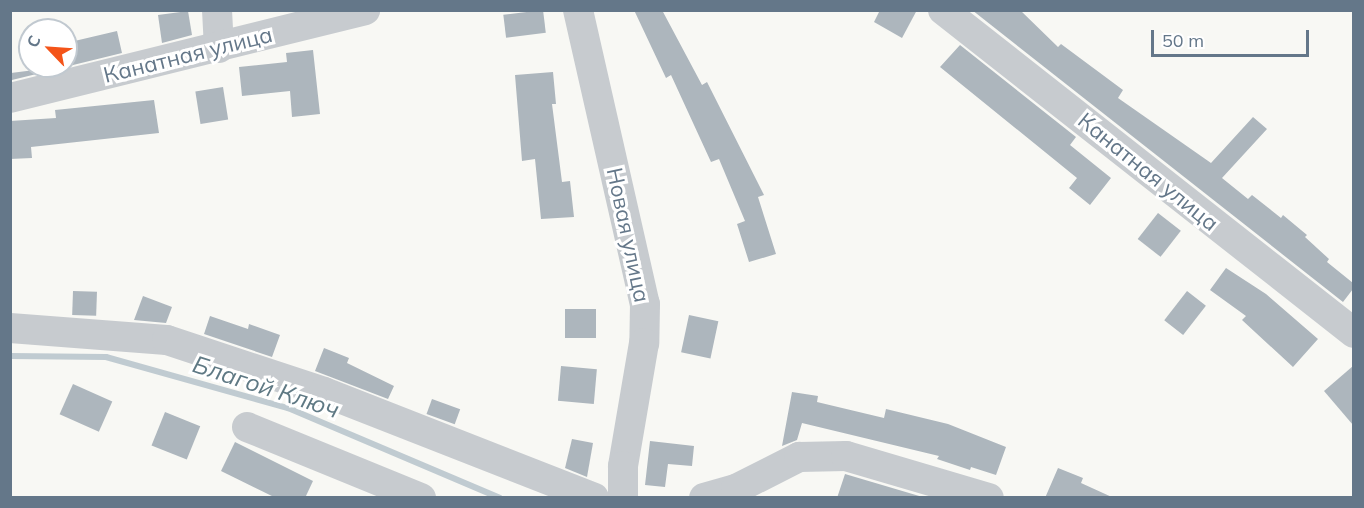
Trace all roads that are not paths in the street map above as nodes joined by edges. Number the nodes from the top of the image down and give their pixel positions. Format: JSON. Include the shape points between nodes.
{"nodes":[{"id":1,"x":217,"y":10,"type":"edge"},
{"id":2,"x":365,"y":10,"type":"edge"},
{"id":3,"x":578,"y":10,"type":"edge"},
{"id":4,"x":943,"y":10,"type":"edge"},
{"id":5,"x":219,"y":48,"type":"junction"},
{"id":6,"x":10,"y":99,"type":"edge"},
{"id":7,"x":10,"y":328,"type":"edge"},
{"id":8,"x":1353,"y":333,"type":"edge"},
{"id":9,"x":247,"y":427,"type":"dead end"},
{"id":10,"x":421,"y":498,"type":"edge"},
{"id":11,"x":594,"y":498,"type":"edge"},
{"id":12,"x":623,"y":498,"type":"edge"},
{"id":13,"x":704,"y":498,"type":"edge"},
{"id":14,"x":989,"y":498,"type":"edge"}],
"edges":[{"from":1,"to":5,"type":"street"},
{"from":2,"to":5,"type":"street","name":"Канатная улица"},
{"from":3,"to":12,"type":"street","name":"Новая улица","via":[[645,304],[644,343],[623,466]]},
{"from":4,"to":8,"type":"street","name":"Канатная улица"},
{"from":5,"to":6,"type":"street","name":"Канатная улица"},
{"from":7,"to":11,"type":"street","via":[[167,340],[324,392]]},
{"from":9,"to":10,"type":"street"},
{"from":13,"to":14,"type":"street","via":[[736,489],[799,457],[846,456]]}]}
